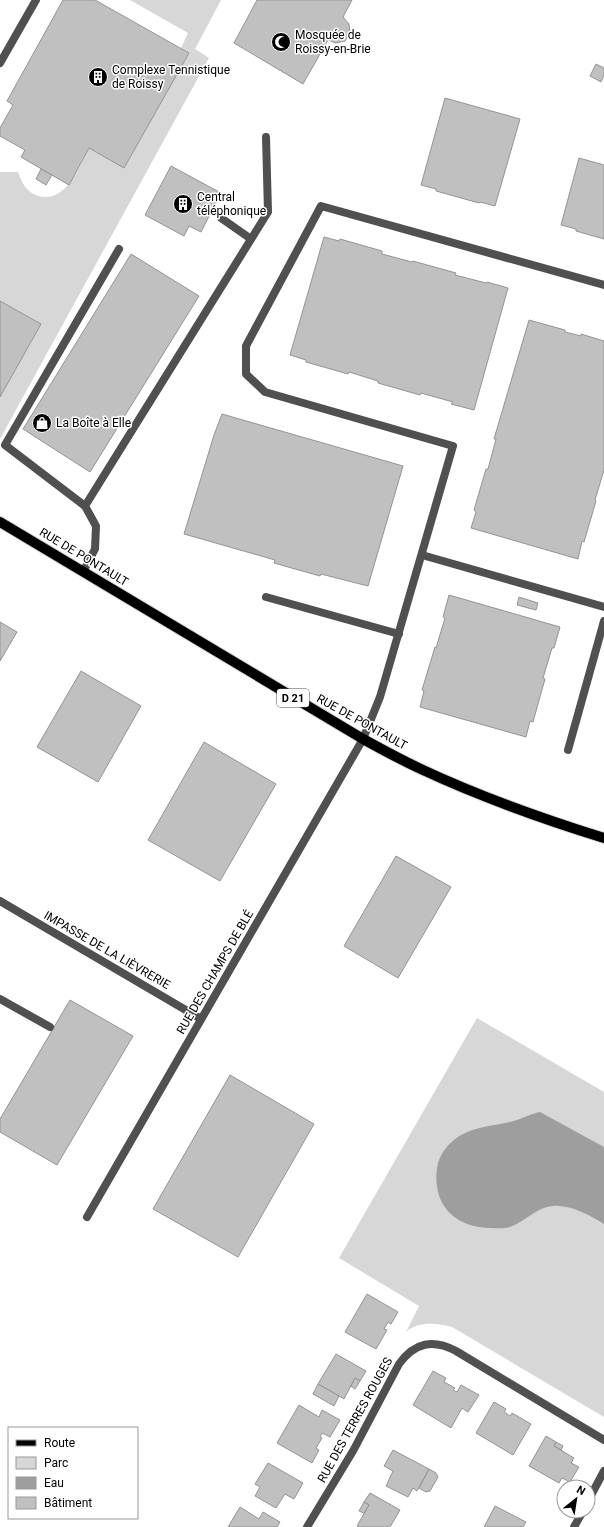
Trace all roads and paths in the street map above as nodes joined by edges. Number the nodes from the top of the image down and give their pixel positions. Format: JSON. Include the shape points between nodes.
{"nodes":[{"id":1,"x":36,"y":0,"type":"edge"},
{"id":2,"x":0,"y":63,"type":"edge"},
{"id":3,"x":266,"y":138,"type":"dead end"},
{"id":4,"x":220,"y":218,"type":"dead end"},
{"id":5,"x":251,"y":239,"type":"junction"},
{"id":6,"x":119,"y":249,"type":"dead end"},
{"id":7,"x":604,"y":285,"type":"edge"},
{"id":8,"x":85,"y":506,"type":"junction"},
{"id":9,"x":0,"y":522,"type":"edge"},
{"id":10,"x":422,"y":554,"type":"junction"},
{"id":11,"x":83,"y":572,"type":"junction"},
{"id":12,"x":266,"y":597,"type":"dead end"},
{"id":13,"x":604,"y":607,"type":"edge"},
{"id":14,"x":604,"y":621,"type":"edge"},
{"id":15,"x":399,"y":634,"type":"junction"},
{"id":16,"x":363,"y":739,"type":"junction"},
{"id":17,"x":568,"y":750,"type":"dead end"},
{"id":18,"x":604,"y":838,"type":"edge"},
{"id":19,"x":0,"y":901,"type":"edge"},
{"id":20,"x":0,"y":999,"type":"edge"},
{"id":21,"x":201,"y":1019,"type":"junction"},
{"id":22,"x":50,"y":1027,"type":"dead end"},
{"id":23,"x":87,"y":1217,"type":"dead end"},
{"id":24,"x":604,"y":1440,"type":"edge"},
{"id":25,"x":604,"y":1471,"type":"edge"},
{"id":26,"x":596,"y":1486,"type":"edge"},
{"id":27,"x":307,"y":1527,"type":"edge"}],
"edges":[{"from":1,"to":2,"type":"street"},
{"from":3,"to":5,"type":"street","via":[[268,212]]},
{"from":4,"to":5,"type":"street"},
{"from":5,"to":8,"type":"street"},
{"from":6,"to":8,"type":"street","via":[[5,445]]},
{"from":7,"to":10,"type":"street","name":"RUE DES CHAMPS DE BLÉ","via":[[322,206],[246,346],[246,374],[265,392],[453,446]]},
{"from":8,"to":11,"type":"street","via":[[96,526],[95,549]]},
{"from":9,"to":11,"type":"main road","name":"RUE DE PONTAULT","number":"D 21"},
{"from":10,"to":13,"type":"street"},
{"from":10,"to":15,"type":"street","name":"RUE DES CHAMPS DE BLÉ"},
{"from":11,"to":16,"type":"main road","name":"RUE DE PONTAULT","number":"D 21"},
{"from":12,"to":15,"type":"street"},
{"from":14,"to":17,"type":"street"},
{"from":15,"to":16,"type":"street","name":"RUE DES CHAMPS DE BLÉ","via":[[380,697]]},
{"from":16,"to":18,"type":"main road","name":"RUE DE PONTAULT","number":"D 21","via":[[454,784]]},
{"from":16,"to":21,"type":"street","name":"RUE DES CHAMPS DE BLÉ"},
{"from":19,"to":21,"type":"street","name":"IMPASSE DE LA LIÈVRERIE"},
{"from":20,"to":22,"type":"street"},
{"from":21,"to":23,"type":"street","name":"RUE DES CHAMPS DE BLÉ"},
{"from":24,"to":27,"type":"street","name":"RUE DES TERRES ROUGES","via":[[456,1351],[438,1344],[422,1345],[409,1352],[399,1364],[353,1451]]},
{"from":25,"to":26,"type":"street"}]}
